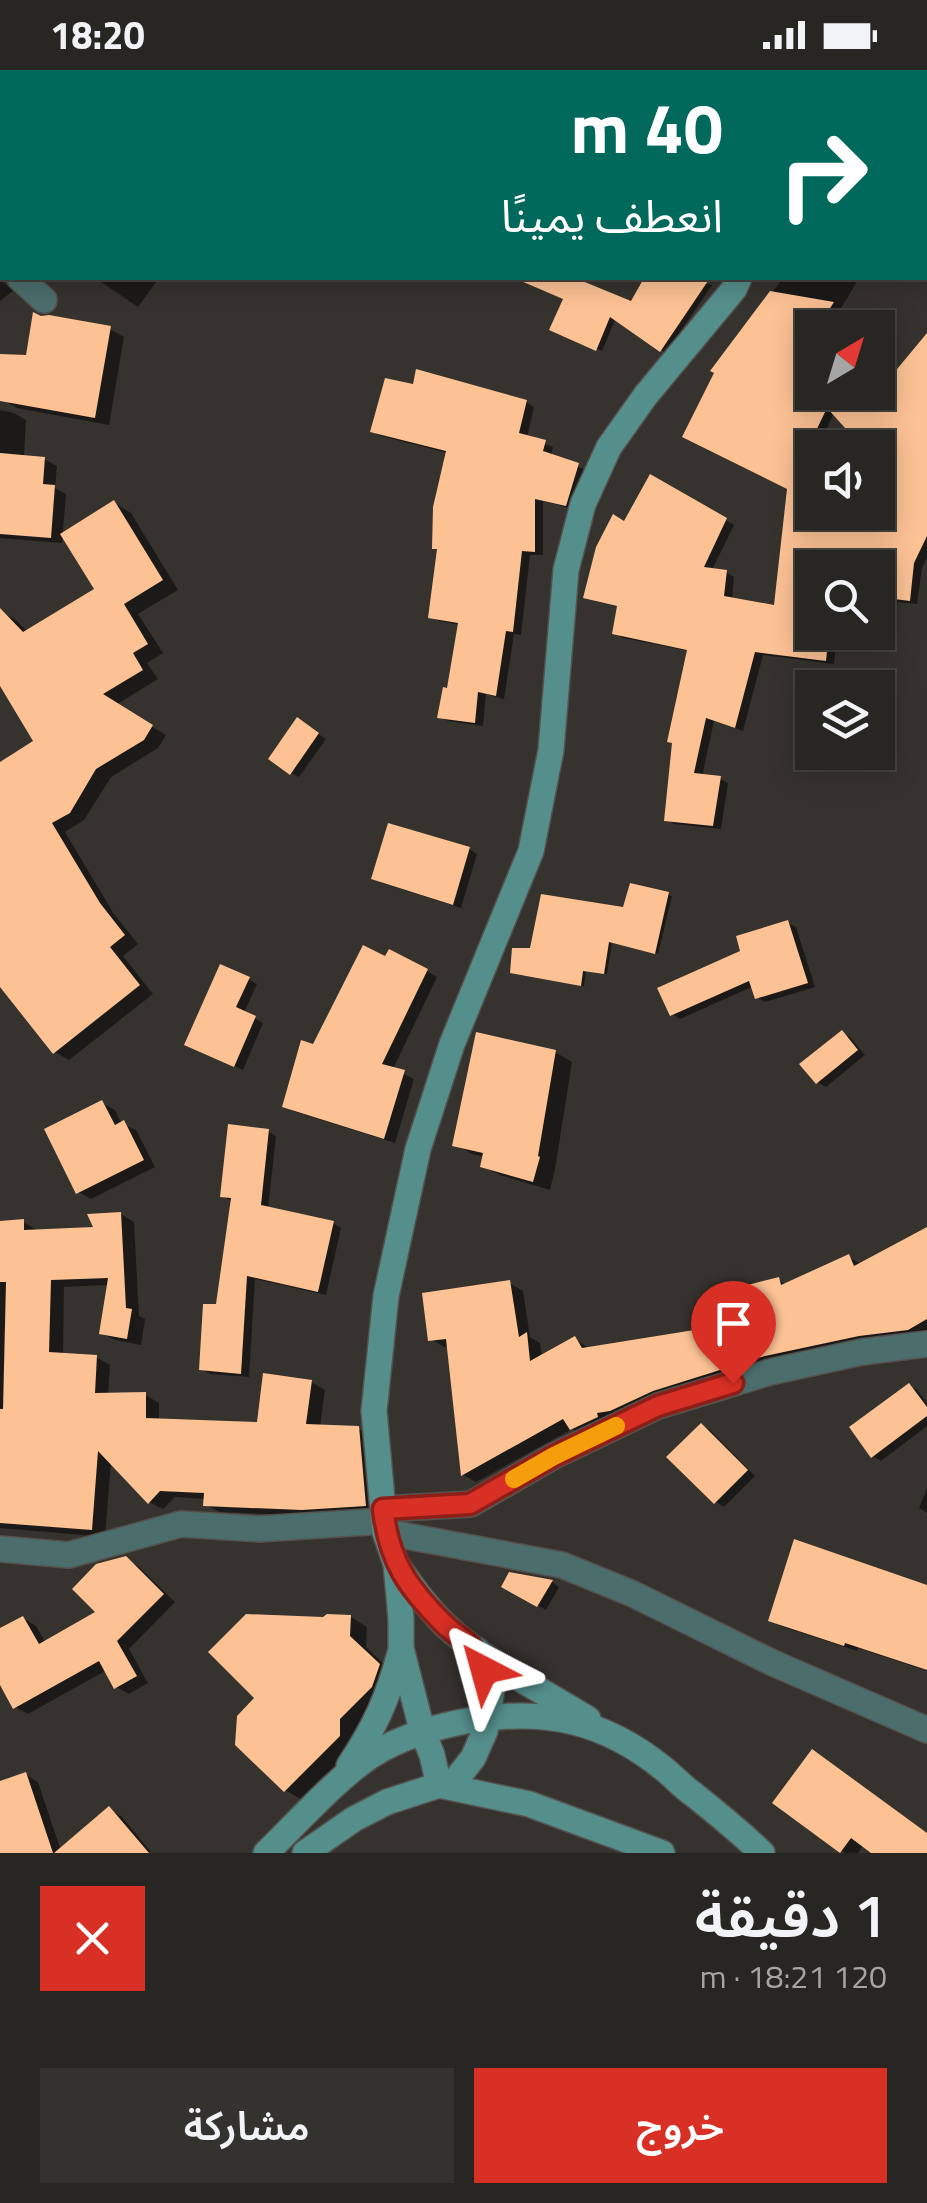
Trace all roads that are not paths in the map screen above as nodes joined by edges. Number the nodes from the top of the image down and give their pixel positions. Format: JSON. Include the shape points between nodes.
{"nodes":[{"id":1,"x":22,"y":280,"type":"edge"},
{"id":2,"x":739,"y":280,"type":"edge"},
{"id":3,"x":44,"y":300,"type":"dead end"},
{"id":4,"x":927,"y":1344,"type":"edge"},
{"id":5,"x":900,"y":1348,"type":"junction"},
{"id":6,"x":927,"y":1356,"type":"edge"},
{"id":7,"x":384,"y":1521,"type":"junction"},
{"id":8,"x":0,"y":1550,"type":"edge"},
{"id":9,"x":396,"y":1564,"type":"junction"},
{"id":10,"x":401,"y":1648,"type":"junction"},
{"id":11,"x":477,"y":1650,"type":"junction"},
{"id":12,"x":486,"y":1718,"type":"junction"},
{"id":13,"x":422,"y":1730,"type":"junction"},
{"id":14,"x":927,"y":1730,"type":"edge"},
{"id":15,"x":626,"y":1742,"type":"junction"},
{"id":16,"x":336,"y":1786,"type":"junction"},
{"id":17,"x":444,"y":1786,"type":"junction"},
{"id":18,"x":266,"y":1853,"type":"edge"},
{"id":19,"x":305,"y":1853,"type":"edge"},
{"id":20,"x":662,"y":1853,"type":"edge"},
{"id":21,"x":762,"y":1853,"type":"edge"}],
"edges":[{"from":1,"to":3,"type":"street"},
{"from":2,"to":7,"type":"main road","via":[[608,448],[584,504],[566,570],[551,750],[531,851],[452,1044],[418,1149],[386,1296],[374,1411]]},
{"from":4,"to":5,"type":"street"},
{"from":5,"to":6,"type":"street"},
{"from":5,"to":7,"type":"street","via":[[770,1372],[658,1406],[470,1504]]},
{"from":7,"to":8,"type":"street","via":[[259,1529],[181,1524],[69,1555]]},
{"from":7,"to":9,"type":"main road"},
{"from":7,"to":14,"type":"street","via":[[562,1565]]},
{"from":9,"to":10,"type":"main road"},
{"from":9,"to":11,"type":"main road","via":[[446,1626]]},
{"from":10,"to":13,"type":"main road"},
{"from":10,"to":16,"type":"main road","via":[[379,1718]]},
{"from":11,"to":12,"type":"main road","via":[[492,1689]]},
{"from":11,"to":15,"type":"main road"},
{"from":12,"to":13,"type":"main road"},
{"from":12,"to":15,"type":"main road","via":[[577,1721]]},
{"from":12,"to":17,"type":"main road","via":[[473,1758]]},
{"from":13,"to":16,"type":"main road","via":[[372,1756]]},
{"from":13,"to":17,"type":"main road"},
{"from":15,"to":21,"type":"main road"},
{"from":16,"to":18,"type":"main road"},
{"from":17,"to":19,"type":"main road","via":[[371,1810]]},
{"from":17,"to":20,"type":"main road","via":[[529,1804]]}]}
